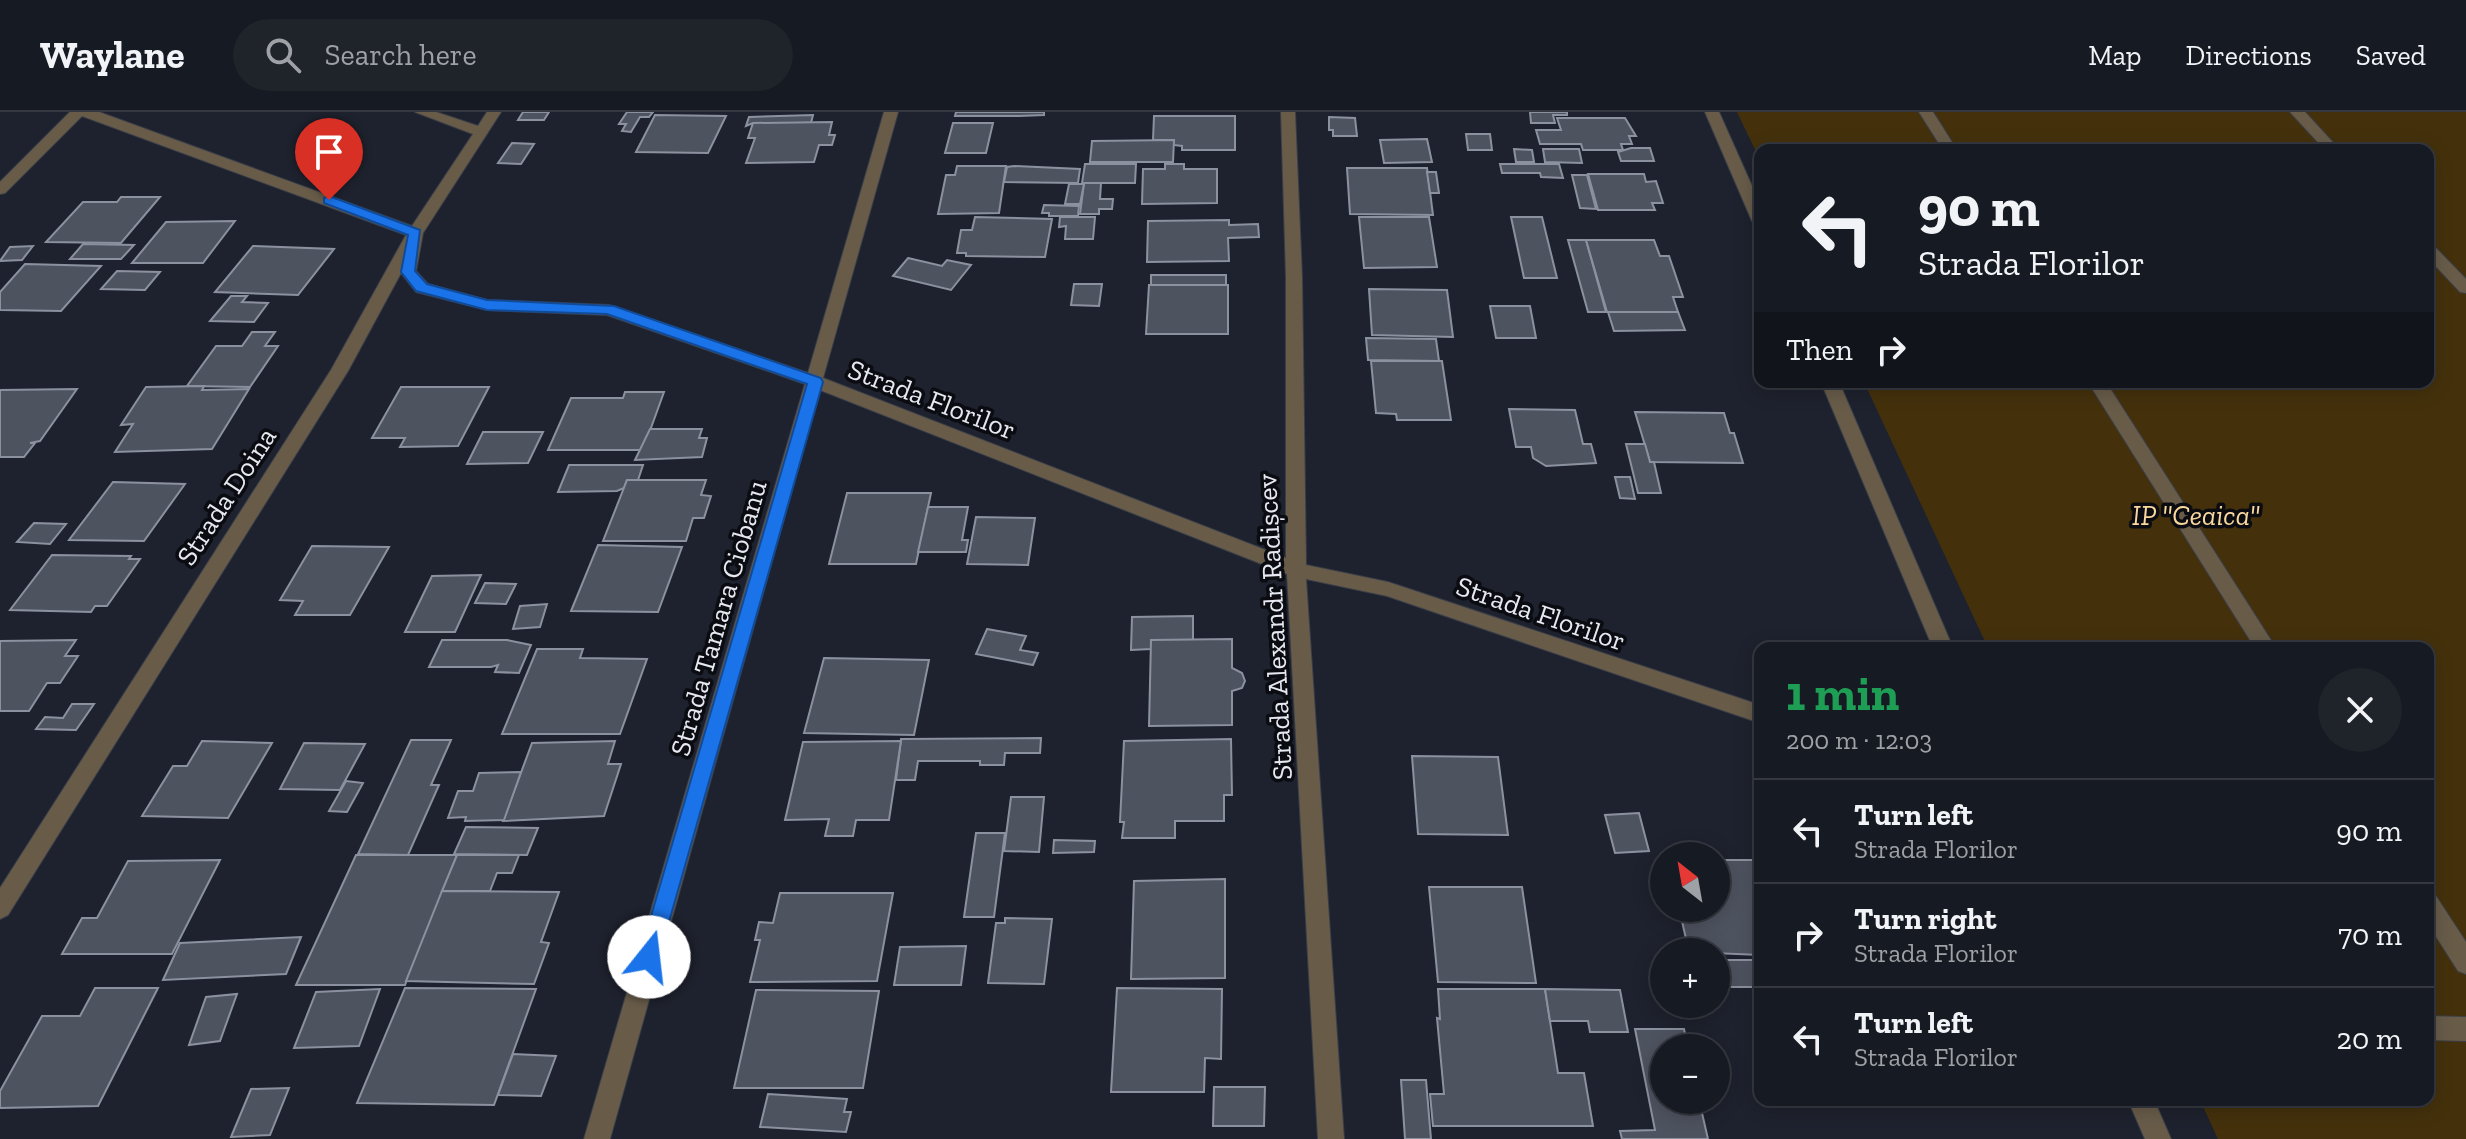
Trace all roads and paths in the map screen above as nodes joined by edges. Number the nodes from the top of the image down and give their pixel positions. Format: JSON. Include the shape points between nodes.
{"nodes":[{"id":1,"x":78,"y":112,"type":"edge"},
{"id":2,"x":85,"y":112,"type":"edge"},
{"id":3,"x":422,"y":112,"type":"edge"},
{"id":4,"x":494,"y":112,"type":"edge"},
{"id":5,"x":891,"y":112,"type":"edge"},
{"id":6,"x":1288,"y":112,"type":"edge"},
{"id":7,"x":1712,"y":112,"type":"edge"},
{"id":8,"x":1926,"y":112,"type":"edge"},
{"id":9,"x":2297,"y":112,"type":"edge"},
{"id":10,"x":482,"y":132,"type":"junction"},
{"id":11,"x":1946,"y":144,"type":"edge"},
{"id":12,"x":2327,"y":144,"type":"edge"},
{"id":13,"x":0,"y":190,"type":"edge"},
{"id":14,"x":1754,"y":207,"type":"edge"},
{"id":15,"x":415,"y":233,"type":"junction"},
{"id":16,"x":2434,"y":255,"type":"edge"},
{"id":17,"x":2466,"y":288,"type":"edge"},
{"id":18,"x":816,"y":382,"type":"junction"},
{"id":19,"x":1833,"y":388,"type":"edge"},
{"id":20,"x":2101,"y":388,"type":"edge"},
{"id":21,"x":1296,"y":570,"type":"junction"},
{"id":22,"x":1940,"y":642,"type":"edge"},
{"id":23,"x":2262,"y":642,"type":"edge"},
{"id":24,"x":1754,"y":712,"type":"edge"},
{"id":25,"x":0,"y":908,"type":"edge"},
{"id":26,"x":2434,"y":912,"type":"edge"},
{"id":27,"x":2466,"y":963,"type":"edge"},
{"id":28,"x":2434,"y":1028,"type":"edge"},
{"id":29,"x":2466,"y":1029,"type":"edge"},
{"id":30,"x":2144,"y":1106,"type":"edge"},
{"id":31,"x":597,"y":1139,"type":"edge"},
{"id":32,"x":1331,"y":1139,"type":"edge"},
{"id":33,"x":2158,"y":1139,"type":"edge"}],
"edges":[{"from":1,"to":13,"type":"street"},
{"from":2,"to":15,"type":"street"},
{"from":3,"to":10,"type":"street"},
{"from":4,"to":10,"type":"street","name":"Strada Doina"},
{"from":5,"to":18,"type":"street","name":"Strada Tamara Ciobanu"},
{"from":6,"to":21,"type":"street","name":"Strada Alexandr Radișcev"},
{"from":7,"to":14,"type":"street"},
{"from":8,"to":11,"type":"street"},
{"from":9,"to":12,"type":"street"},
{"from":10,"to":15,"type":"street","name":"Strada Doina"},
{"from":15,"to":18,"type":"street","name":"Strada Florilor","via":[[408,272],[422,288],[487,305],[609,310]]},
{"from":15,"to":25,"type":"street","name":"Strada Doina","via":[[339,371]]},
{"from":16,"to":17,"type":"street"},
{"from":18,"to":21,"type":"street","name":"Strada Florilor"},
{"from":18,"to":31,"type":"street","name":"Strada Tamara Ciobanu"},
{"from":19,"to":22,"type":"street"},
{"from":20,"to":23,"type":"street"},
{"from":21,"to":24,"type":"street","name":"Strada Florilor","via":[[1388,589]]},
{"from":21,"to":32,"type":"street","name":"Strada Alexandr Radișcev"},
{"from":26,"to":27,"type":"street"},
{"from":28,"to":29,"type":"street"},
{"from":30,"to":33,"type":"street"}]}
